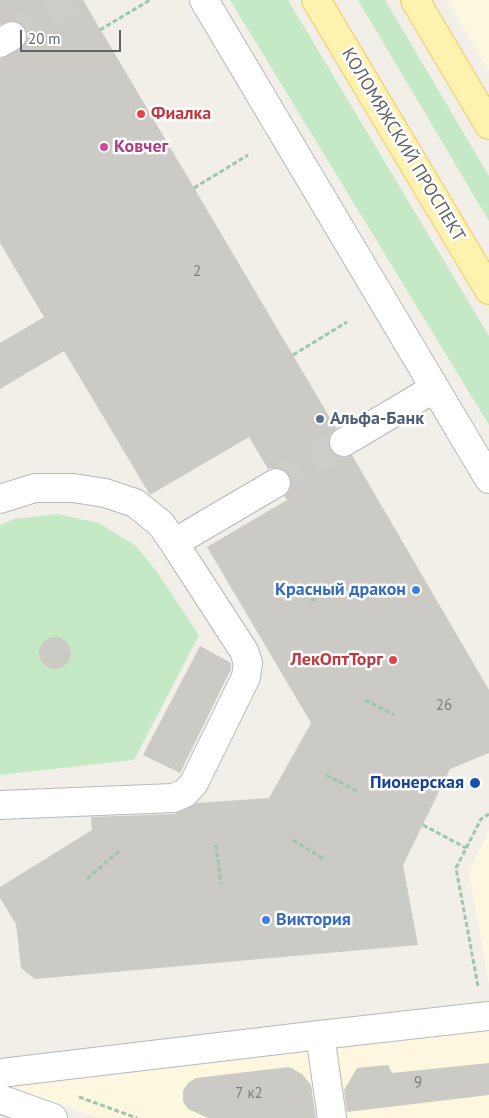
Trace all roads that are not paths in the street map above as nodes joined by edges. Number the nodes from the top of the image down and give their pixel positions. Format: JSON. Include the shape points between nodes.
{"nodes":[{"id":1,"x":204,"y":0,"type":"edge"},
{"id":2,"x":316,"y":0,"type":"edge"},
{"id":3,"x":415,"y":0,"type":"edge"},
{"id":4,"x":489,"y":125,"type":"edge"},
{"id":5,"x":489,"y":290,"type":"edge"},
{"id":6,"x":435,"y":388,"type":"junction"},
{"id":7,"x":344,"y":442,"type":"tunnel mouth"},
{"id":8,"x":489,"y":479,"type":"edge"},
{"id":9,"x":276,"y":482,"type":"tunnel mouth"},
{"id":10,"x":0,"y":499,"type":"edge"},
{"id":11,"x":174,"y":543,"type":"junction"},
{"id":12,"x":0,"y":806,"type":"edge"},
{"id":13,"x":486,"y":1016,"type":"edge"},
{"id":14,"x":320,"y":1035,"type":"junction"},
{"id":15,"x":0,"y":1073,"type":"edge"},
{"id":16,"x":0,"y":1099,"type":"edge"},
{"id":17,"x":53,"y":1118,"type":"edge"},
{"id":18,"x":332,"y":1118,"type":"edge"}],
"edges":[{"from":1,"to":6,"type":"street"},
{"from":2,"to":5,"type":"main road","name":"КОЛОМЯЖСКИЙ ПРОСПЕКТ"},
{"from":3,"to":4,"type":"main road"},
{"from":6,"to":7,"type":"street"},
{"from":6,"to":8,"type":"street"},
{"from":9,"to":11,"type":"street"},
{"from":10,"to":11,"type":"street","via":[[35,488],[73,488],[106,493],[135,503],[161,524]]},
{"from":11,"to":12,"type":"street","via":[[244,651],[248,663],[246,676],[194,783],[185,793],[172,798]]},
{"from":13,"to":14,"type":"street"},
{"from":14,"to":15,"type":"street"},
{"from":14,"to":18,"type":"street"},
{"from":16,"to":17,"type":"street"}]}
